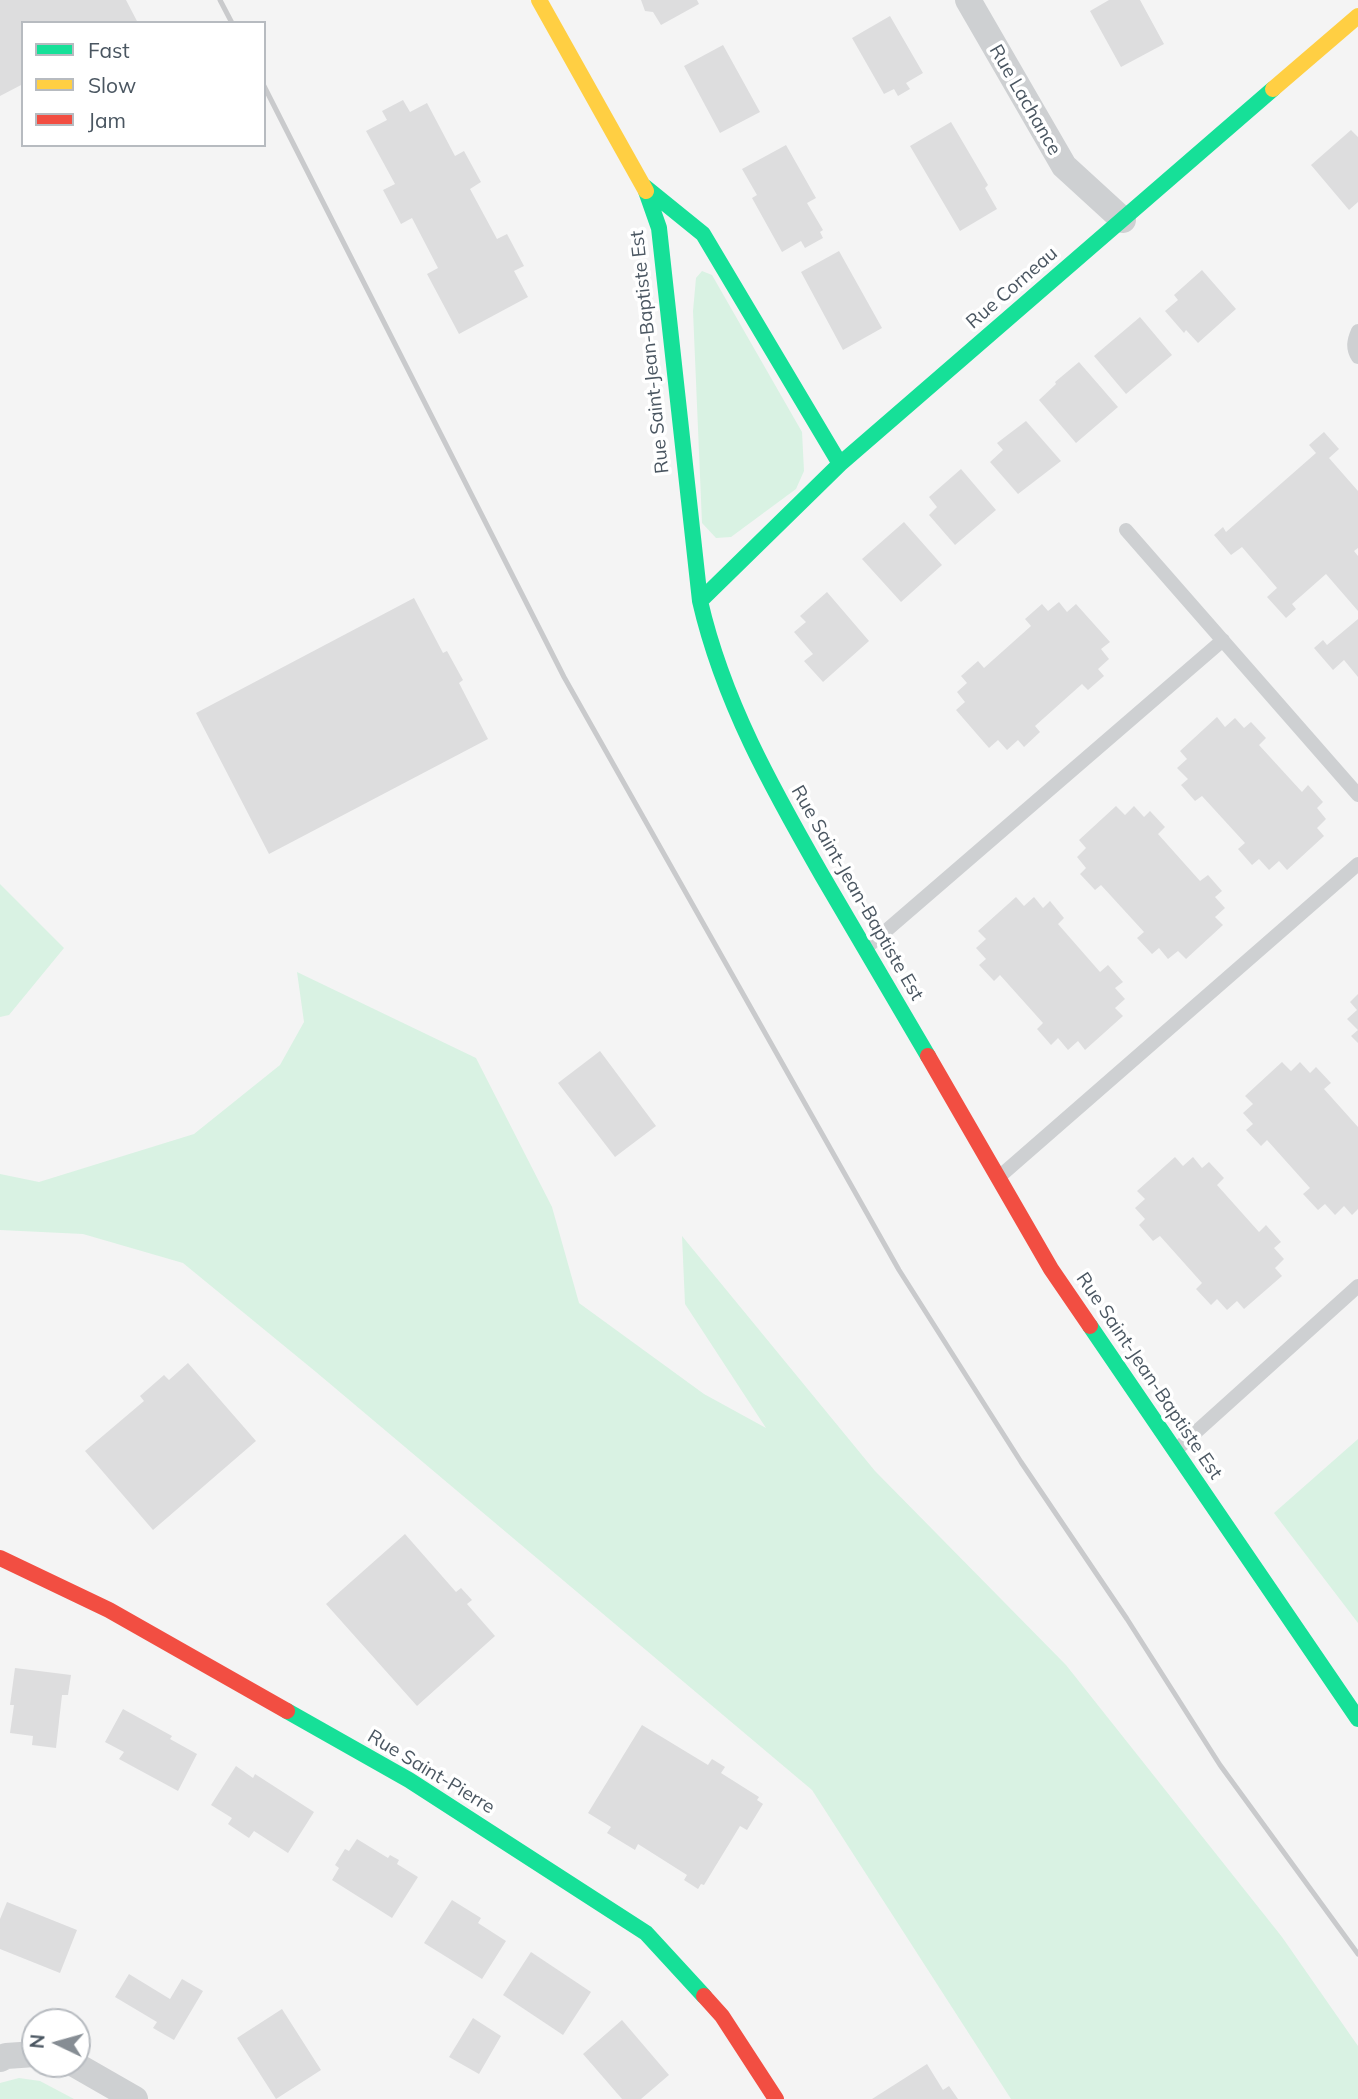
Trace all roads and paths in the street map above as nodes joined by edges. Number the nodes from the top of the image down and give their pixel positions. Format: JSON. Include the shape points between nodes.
{"nodes":[{"id":1,"x":539,"y":0,"type":"edge"},
{"id":2,"x":968,"y":0,"type":"edge"},
{"id":3,"x":1358,"y":16,"type":"edge"},
{"id":4,"x":645,"y":187,"type":"junction"},
{"id":5,"x":1123,"y":220,"type":"junction"},
{"id":6,"x":1358,"y":331,"type":"edge"},
{"id":7,"x":1358,"y":357,"type":"edge"},
{"id":8,"x":840,"y":464,"type":"junction"},
{"id":9,"x":1126,"y":530,"type":"dead end"},
{"id":10,"x":700,"y":601,"type":"junction"},
{"id":11,"x":1223,"y":640,"type":"junction"},
{"id":12,"x":1358,"y":795,"type":"edge"},
{"id":13,"x":1358,"y":864,"type":"edge"},
{"id":14,"x":865,"y":948,"type":"junction"},
{"id":15,"x":998,"y":1178,"type":"junction"},
{"id":16,"x":1358,"y":1286,"type":"edge"},
{"id":17,"x":1175,"y":1451,"type":"junction"},
{"id":18,"x":0,"y":1558,"type":"edge"},
{"id":19,"x":1358,"y":1719,"type":"edge"},
{"id":20,"x":21,"y":2055,"type":"edge"},
{"id":21,"x":0,"y":2059,"type":"edge"},
{"id":22,"x":91,"y":2074,"type":"edge"},
{"id":23,"x":135,"y":2099,"type":"edge"},
{"id":24,"x":776,"y":2099,"type":"edge"}],
"edges":[{"from":1,"to":4,"type":"street","name":"Rue Saint-Jean-Baptiste Est"},
{"from":2,"to":5,"type":"street","name":"Rue Lachance","via":[[1063,166]]},
{"from":3,"to":5,"type":"street","name":"Rue Corneau"},
{"from":4,"to":8,"type":"street","via":[[703,234]]},
{"from":4,"to":10,"type":"street","name":"Rue Saint-Jean-Baptiste Est","via":[[659,228],[664,264]]},
{"from":5,"to":8,"type":"street","name":"Rue Corneau"},
{"from":6,"to":7,"type":"lane","via":[[1354,352]]},
{"from":8,"to":10,"type":"street","name":"Rue Corneau"},
{"from":9,"to":11,"type":"lane"},
{"from":10,"to":14,"type":"street","name":"Rue Saint-Jean-Baptiste Est","via":[[724,687],[743,731]]},
{"from":11,"to":12,"type":"lane"},
{"from":11,"to":14,"type":"lane"},
{"from":13,"to":15,"type":"lane"},
{"from":14,"to":15,"type":"street","name":"Rue Saint-Jean-Baptiste Est"},
{"from":15,"to":17,"type":"street","name":"Rue Saint-Jean-Baptiste Est","via":[[1051,1269]]},
{"from":16,"to":17,"type":"lane"},
{"from":17,"to":19,"type":"street","name":"Rue Saint-Jean-Baptiste Est"},
{"from":18,"to":24,"type":"street","name":"Rue Saint-Pierre","via":[[109,1610],[409,1780],[646,1933],[722,2016]]},
{"from":20,"to":21,"type":"street"},
{"from":22,"to":23,"type":"street"}]}
